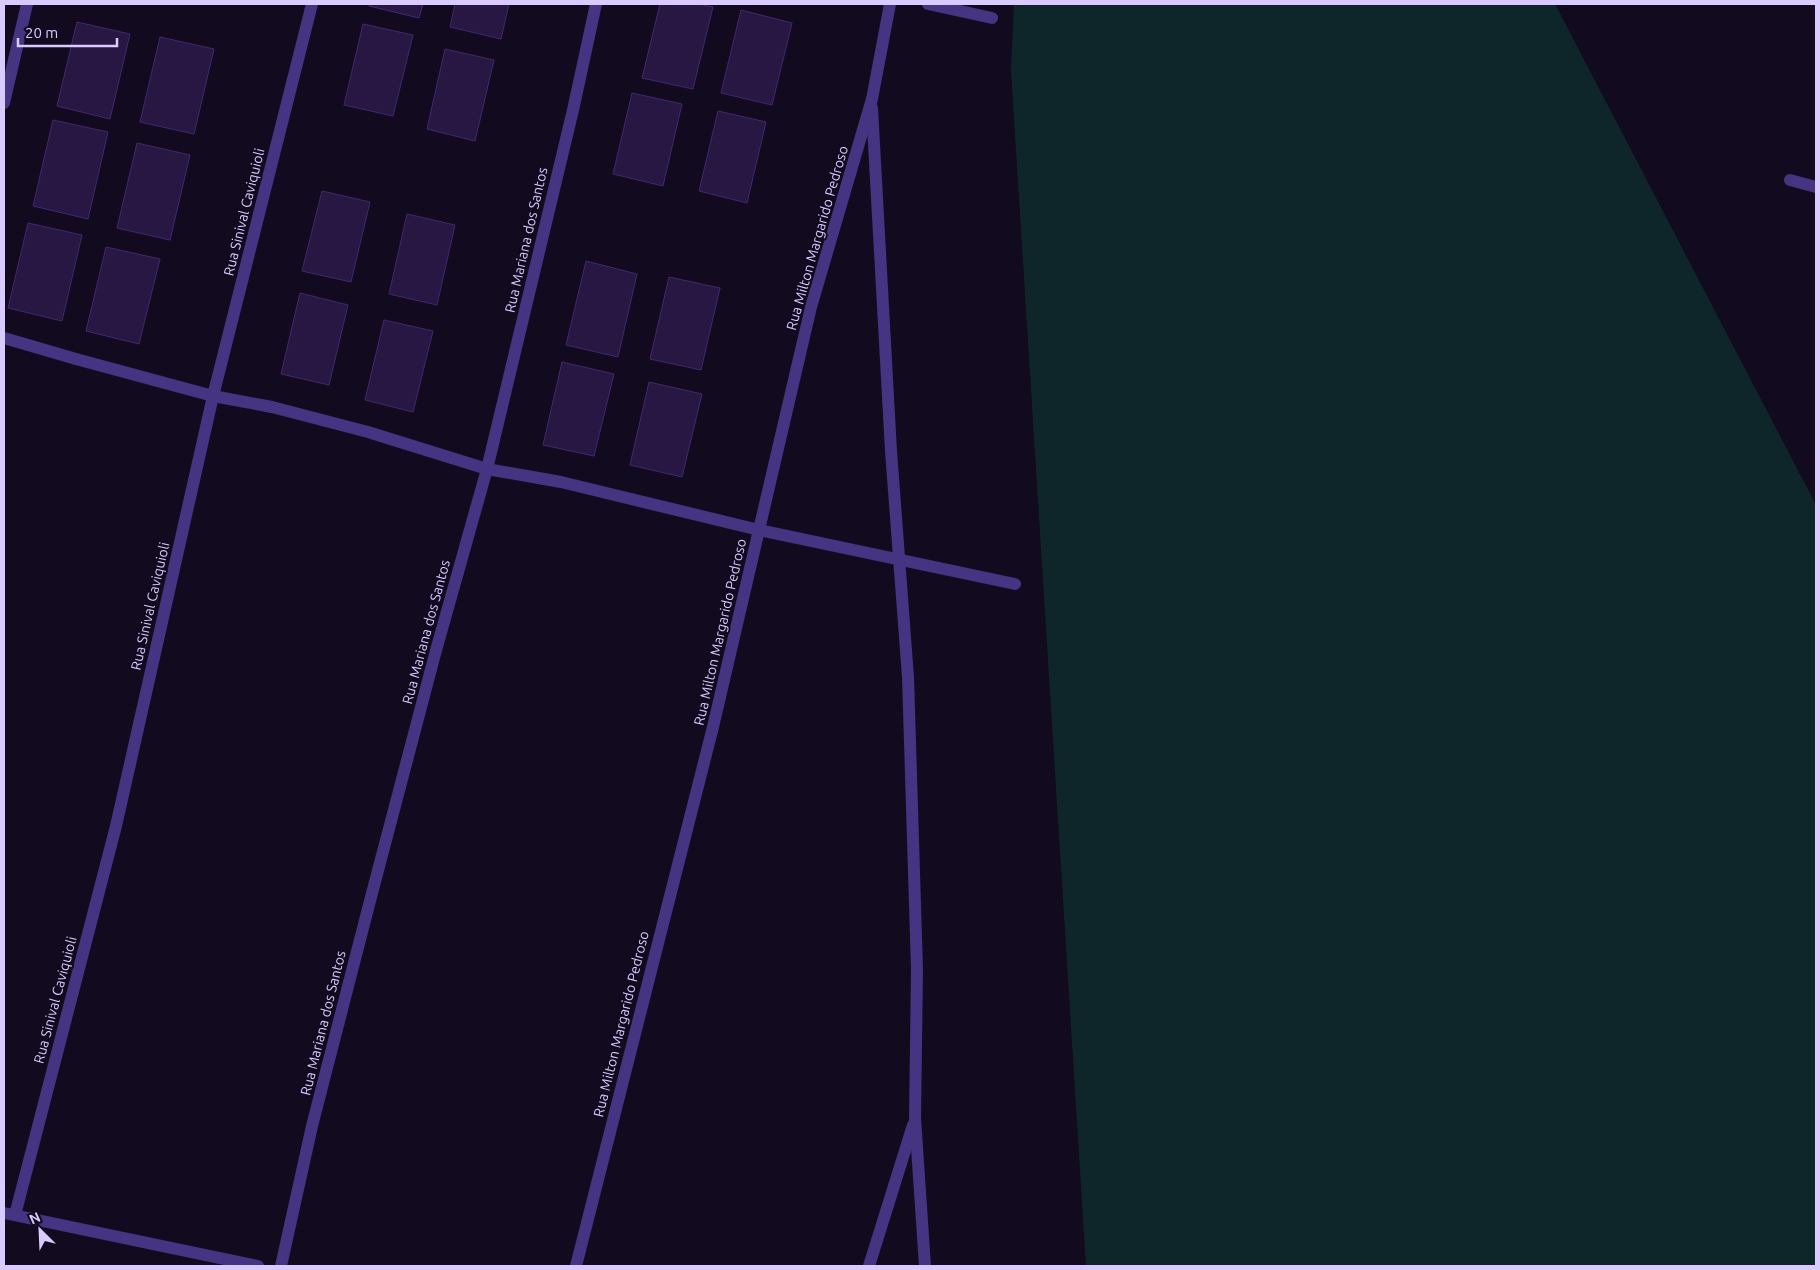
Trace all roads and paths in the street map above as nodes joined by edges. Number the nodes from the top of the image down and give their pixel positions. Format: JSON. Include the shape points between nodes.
{"nodes":[{"id":1,"x":27,"y":4,"type":"edge"},
{"id":2,"x":312,"y":4,"type":"edge"},
{"id":3,"x":596,"y":4,"type":"edge"},
{"id":4,"x":890,"y":4,"type":"edge"},
{"id":5,"x":928,"y":4,"type":"edge"},
{"id":6,"x":992,"y":18,"type":"dead end"},
{"id":7,"x":872,"y":99,"type":"junction"},
{"id":8,"x":4,"y":103,"type":"edge"},
{"id":9,"x":1790,"y":180,"type":"dead end"},
{"id":10,"x":1816,"y":187,"type":"edge"},
{"id":11,"x":4,"y":338,"type":"edge"},
{"id":12,"x":213,"y":396,"type":"junction"},
{"id":13,"x":488,"y":469,"type":"junction"},
{"id":14,"x":759,"y":530,"type":"junction"},
{"id":15,"x":900,"y":559,"type":"junction"},
{"id":16,"x":1015,"y":584,"type":"dead end"},
{"id":17,"x":915,"y":1118,"type":"junction"},
{"id":18,"x":10,"y":1214,"type":"edge"},
{"id":19,"x":258,"y":1266,"type":"edge"},
{"id":20,"x":281,"y":1266,"type":"edge"},
{"id":21,"x":576,"y":1266,"type":"edge"},
{"id":22,"x":869,"y":1266,"type":"edge"},
{"id":23,"x":925,"y":1266,"type":"edge"}],
"edges":[{"from":1,"to":8,"type":"street"},
{"from":2,"to":12,"type":"street","name":"Rua Sinival Caviquioli"},
{"from":3,"to":13,"type":"street","name":"Rua Mariana dos Santos"},
{"from":4,"to":7,"type":"street","name":"Rua Milton Margarido Pedroso"},
{"from":5,"to":6,"type":"street"},
{"from":7,"to":14,"type":"street","name":"Rua Milton Margarido Pedroso","via":[[811,307]]},
{"from":7,"to":15,"type":"street","via":[[890,451]]},
{"from":9,"to":10,"type":"street"},
{"from":11,"to":12,"type":"street"},
{"from":12,"to":13,"type":"street","via":[[272,407],[368,432]]},
{"from":12,"to":18,"type":"street","name":"Rua Sinival Caviquioli","via":[[116,826]]},
{"from":13,"to":14,"type":"street","via":[[561,482]]},
{"from":13,"to":20,"type":"street","name":"Rua Mariana dos Santos","via":[[371,897],[312,1126]]},
{"from":14,"to":15,"type":"street"},
{"from":14,"to":21,"type":"street","name":"Rua Milton Margarido Pedroso","via":[[713,727]]},
{"from":15,"to":16,"type":"street"},
{"from":15,"to":17,"type":"street","via":[[908,677],[917,970]]},
{"from":17,"to":22,"type":"street"},
{"from":17,"to":23,"type":"street"},
{"from":18,"to":19,"type":"street"}]}
